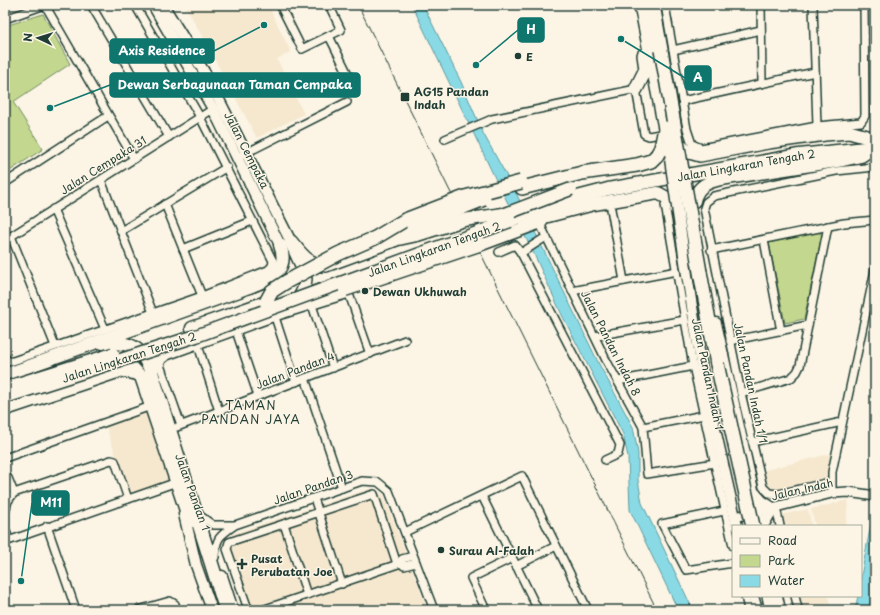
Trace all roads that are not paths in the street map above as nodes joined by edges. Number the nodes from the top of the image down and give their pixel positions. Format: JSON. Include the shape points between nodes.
{"nodes":[{"id":1,"x":45,"y":5,"type":"edge"},
{"id":2,"x":91,"y":5,"type":"edge"},
{"id":3,"x":135,"y":5,"type":"edge"},
{"id":4,"x":280,"y":5,"type":"edge"},
{"id":5,"x":329,"y":5,"type":"edge"},
{"id":6,"x":635,"y":5,"type":"edge"},
{"id":7,"x":664,"y":5,"type":"edge"},
{"id":8,"x":761,"y":5,"type":"edge"},
{"id":9,"x":813,"y":5,"type":"edge"},
{"id":10,"x":864,"y":5,"type":"edge"},
{"id":11,"x":158,"y":6,"type":"edge"},
{"id":12,"x":648,"y":11,"type":"edge"},
{"id":13,"x":5,"y":19,"type":"edge"},
{"id":14,"x":762,"y":30,"type":"junction"},
{"id":15,"x":329,"y":36,"type":"junction"},
{"id":16,"x":673,"y":50,"type":"junction"},
{"id":17,"x":815,"y":72,"type":"junction"},
{"id":18,"x":762,"y":83,"type":"junction"},
{"id":19,"x":354,"y":86,"type":"dead end"},
{"id":20,"x":636,"y":89,"type":"junction"},
{"id":21,"x":682,"y":100,"type":"junction"},
{"id":22,"x":347,"y":102,"type":"dead end"},
{"id":23,"x":213,"y":109,"type":"junction"},
{"id":24,"x":108,"y":116,"type":"junction"},
{"id":25,"x":200,"y":117,"type":"junction"},
{"id":26,"x":817,"y":126,"type":"junction"},
{"id":27,"x":665,"y":128,"type":"junction"},
{"id":28,"x":687,"y":129,"type":"junction"},
{"id":29,"x":169,"y":137,"type":"junction"},
{"id":30,"x":446,"y":139,"type":"dead end"},
{"id":31,"x":875,"y":139,"type":"edge"},
{"id":32,"x":674,"y":147,"type":"junction"},
{"id":33,"x":875,"y":147,"type":"edge"},
{"id":34,"x":704,"y":151,"type":"junction"},
{"id":35,"x":247,"y":153,"type":"junction"},
{"id":36,"x":237,"y":158,"type":"junction"},
{"id":37,"x":134,"y":159,"type":"junction"},
{"id":38,"x":227,"y":167,"type":"junction"},
{"id":39,"x":875,"y":167,"type":"edge"},
{"id":40,"x":101,"y":180,"type":"junction"},
{"id":41,"x":5,"y":183,"type":"edge"},
{"id":42,"x":522,"y":185,"type":"junction"},
{"id":43,"x":686,"y":188,"type":"junction"},
{"id":44,"x":694,"y":201,"type":"junction"},
{"id":45,"x":165,"y":204,"type":"junction"},
{"id":46,"x":665,"y":205,"type":"dead end"},
{"id":47,"x":53,"y":209,"type":"junction"},
{"id":48,"x":611,"y":209,"type":"dead end"},
{"id":49,"x":677,"y":211,"type":"junction"},
{"id":50,"x":704,"y":213,"type":"junction"},
{"id":51,"x":509,"y":217,"type":"junction"},
{"id":52,"x":875,"y":220,"type":"edge"},
{"id":53,"x":252,"y":221,"type":"junction"},
{"id":54,"x":543,"y":221,"type":"junction"},
{"id":55,"x":668,"y":221,"type":"junction"},
{"id":56,"x":828,"y":226,"type":"junction"},
{"id":57,"x":121,"y":231,"type":"junction"},
{"id":58,"x":415,"y":231,"type":"junction"},
{"id":59,"x":8,"y":238,"type":"edge"},
{"id":60,"x":544,"y":238,"type":"junction"},
{"id":61,"x":764,"y":240,"type":"junction"},
{"id":62,"x":286,"y":244,"type":"junction"},
{"id":63,"x":183,"y":249,"type":"junction"},
{"id":64,"x":711,"y":250,"type":"junction"},
{"id":65,"x":523,"y":251,"type":"junction"},
{"id":66,"x":499,"y":252,"type":"dead end"},
{"id":67,"x":875,"y":270,"type":"edge"},
{"id":68,"x":677,"y":271,"type":"junction"},
{"id":69,"x":697,"y":273,"type":"junction"},
{"id":70,"x":624,"y":281,"type":"junction"},
{"id":71,"x":572,"y":291,"type":"junction"},
{"id":72,"x":343,"y":293,"type":"junction"},
{"id":73,"x":202,"y":296,"type":"junction"},
{"id":74,"x":266,"y":302,"type":"junction"},
{"id":75,"x":295,"y":304,"type":"junction"},
{"id":76,"x":312,"y":305,"type":"junction"},
{"id":77,"x":154,"y":313,"type":"junction"},
{"id":78,"x":275,"y":317,"type":"junction"},
{"id":79,"x":685,"y":320,"type":"junction"},
{"id":80,"x":808,"y":325,"type":"junction"},
{"id":81,"x":105,"y":329,"type":"junction"},
{"id":82,"x":781,"y":330,"type":"junction"},
{"id":83,"x":236,"y":331,"type":"junction"},
{"id":84,"x":595,"y":336,"type":"junction"},
{"id":85,"x":405,"y":340,"type":"dead end"},
{"id":86,"x":730,"y":341,"type":"junction"},
{"id":87,"x":92,"y":344,"type":"junction"},
{"id":88,"x":198,"y":345,"type":"junction"},
{"id":89,"x":55,"y":346,"type":"junction"},
{"id":90,"x":370,"y":354,"type":"junction"},
{"id":91,"x":5,"y":357,"type":"edge"},
{"id":92,"x":713,"y":365,"type":"junction"},
{"id":93,"x":694,"y":366,"type":"junction"},
{"id":94,"x":333,"y":368,"type":"junction"},
{"id":95,"x":152,"y":372,"type":"junction"},
{"id":96,"x":5,"y":376,"type":"edge"},
{"id":97,"x":305,"y":378,"type":"junction"},
{"id":98,"x":618,"y":381,"type":"junction"},
{"id":99,"x":296,"y":382,"type":"junction"},
{"id":100,"x":5,"y":388,"type":"edge"},
{"id":101,"x":741,"y":393,"type":"junction"},
{"id":102,"x":258,"y":396,"type":"junction"},
{"id":103,"x":5,"y":397,"type":"edge"},
{"id":104,"x":5,"y":406,"type":"edge"},
{"id":105,"x":151,"y":406,"type":"junction"},
{"id":106,"x":219,"y":411,"type":"junction"},
{"id":107,"x":5,"y":412,"type":"edge"},
{"id":108,"x":704,"y":415,"type":"junction"},
{"id":109,"x":842,"y":422,"type":"junction"},
{"id":110,"x":176,"y":427,"type":"junction"},
{"id":111,"x":643,"y":427,"type":"junction"},
{"id":112,"x":752,"y":442,"type":"junction"},
{"id":113,"x":717,"y":453,"type":"junction"},
{"id":114,"x":5,"y":458,"type":"edge"},
{"id":115,"x":605,"y":460,"type":"dead end"},
{"id":116,"x":715,"y":463,"type":"junction"},
{"id":117,"x":8,"y":478,"type":"dead end"},
{"id":118,"x":176,"y":482,"type":"junction"},
{"id":119,"x":830,"y":482,"type":"junction"},
{"id":120,"x":342,"y":488,"type":"junction"},
{"id":121,"x":753,"y":489,"type":"junction"},
{"id":122,"x":14,"y":493,"type":"junction"},
{"id":123,"x":832,"y":493,"type":"junction"},
{"id":124,"x":730,"y":495,"type":"junction"},
{"id":125,"x":482,"y":496,"type":"junction"},
{"id":126,"x":872,"y":496,"type":"edge"},
{"id":127,"x":128,"y":498,"type":"junction"},
{"id":128,"x":187,"y":498,"type":"junction"},
{"id":129,"x":314,"y":498,"type":"junction"},
{"id":130,"x":775,"y":507,"type":"junction"},
{"id":131,"x":724,"y":511,"type":"junction"},
{"id":132,"x":758,"y":511,"type":"junction"},
{"id":133,"x":5,"y":512,"type":"edge"},
{"id":134,"x":319,"y":513,"type":"junction"},
{"id":135,"x":202,"y":517,"type":"junction"},
{"id":136,"x":736,"y":522,"type":"edge"},
{"id":137,"x":284,"y":524,"type":"junction"},
{"id":138,"x":234,"y":525,"type":"junction"},
{"id":139,"x":745,"y":525,"type":"edge"},
{"id":140,"x":753,"y":525,"type":"edge"},
{"id":141,"x":762,"y":525,"type":"edge"},
{"id":142,"x":763,"y":525,"type":"edge"},
{"id":143,"x":780,"y":525,"type":"edge"},
{"id":144,"x":47,"y":526,"type":"junction"},
{"id":145,"x":5,"y":528,"type":"edge"},
{"id":146,"x":405,"y":532,"type":"junction"},
{"id":147,"x":7,"y":541,"type":"edge"},
{"id":148,"x":732,"y":542,"type":"edge"},
{"id":149,"x":556,"y":546,"type":"junction"},
{"id":150,"x":215,"y":557,"type":"junction"},
{"id":151,"x":512,"y":558,"type":"junction"},
{"id":152,"x":414,"y":559,"type":"junction"},
{"id":153,"x":732,"y":563,"type":"edge"},
{"id":154,"x":399,"y":564,"type":"junction"},
{"id":155,"x":516,"y":566,"type":"junction"},
{"id":156,"x":342,"y":584,"type":"junction"},
{"id":157,"x":307,"y":595,"type":"junction"},
{"id":158,"x":745,"y":597,"type":"edge"},
{"id":159,"x":753,"y":597,"type":"edge"},
{"id":160,"x":761,"y":597,"type":"edge"},
{"id":161,"x":769,"y":597,"type":"edge"},
{"id":162,"x":777,"y":597,"type":"edge"},
{"id":163,"x":795,"y":597,"type":"edge"},
{"id":164,"x":798,"y":609,"type":"dead end"},
{"id":165,"x":76,"y":610,"type":"edge"},
{"id":166,"x":138,"y":610,"type":"edge"},
{"id":167,"x":177,"y":610,"type":"edge"},
{"id":168,"x":212,"y":610,"type":"edge"},
{"id":169,"x":219,"y":610,"type":"edge"},
{"id":170,"x":226,"y":610,"type":"edge"},
{"id":171,"x":233,"y":610,"type":"edge"},
{"id":172,"x":251,"y":610,"type":"edge"},
{"id":173,"x":262,"y":610,"type":"edge"},
{"id":174,"x":434,"y":610,"type":"edge"},
{"id":175,"x":486,"y":610,"type":"edge"},
{"id":176,"x":538,"y":610,"type":"edge"},
{"id":177,"x":588,"y":610,"type":"edge"},
{"id":178,"x":748,"y":610,"type":"edge"},
{"id":179,"x":757,"y":610,"type":"edge"},
{"id":180,"x":764,"y":610,"type":"edge"},
{"id":181,"x":772,"y":610,"type":"edge"},
{"id":182,"x":780,"y":610,"type":"edge"}],
"edges":[{"from":1,"to":13,"type":"street"},
{"from":1,"to":24,"type":"street"},
{"from":2,"to":29,"type":"street"},
{"from":3,"to":25,"type":"street"},
{"from":4,"to":15,"type":"street","via":[[302,49]]},
{"from":5,"to":15,"type":"street","via":[[341,30]]},
{"from":6,"to":20,"type":"highway","via":[[646,69]]},
{"from":7,"to":16,"type":"street"},
{"from":8,"to":14,"type":"street"},
{"from":9,"to":17,"type":"street"},
{"from":10,"to":26,"type":"street","via":[[865,116],[861,122]]},
{"from":11,"to":23,"type":"main road","name":"Jalan Cempaka"},
{"from":11,"to":35,"type":"main road","name":"Jalan Cempaka","via":[[208,78]]},
{"from":12,"to":27,"type":"highway"},
{"from":12,"to":32,"type":"highway","bridge":true},
{"from":14,"to":16,"type":"street"},
{"from":14,"to":18,"type":"street"},
{"from":15,"to":19,"type":"street"},
{"from":16,"to":21,"type":"street"},
{"from":17,"to":18,"type":"street"},
{"from":17,"to":26,"type":"street"},
{"from":18,"to":21,"type":"street"},
{"from":20,"to":28,"type":"street","via":[[644,134],[649,136]]},
{"from":20,"to":30,"type":"street","via":[[486,121]]},
{"from":21,"to":28,"type":"street"},
{"from":22,"to":35,"type":"street"},
{"from":23,"to":25,"type":"street","name":"Jalan Cempaka 31"},
{"from":23,"to":36,"type":"main road","name":"Jalan Cempaka"},
{"from":24,"to":37,"type":"street"},
{"from":24,"to":41,"type":"street"},
{"from":25,"to":29,"type":"street","name":"Jalan Cempaka 31"},
{"from":25,"to":38,"type":"street"},
{"from":26,"to":34,"type":"street"},
{"from":27,"to":32,"type":"highway","bridge":true},
{"from":27,"to":42,"type":"highway","bridge":true,"via":[[661,148],[651,161],[582,174],[570,173]]},
{"from":28,"to":34,"type":"street","via":[[692,144]]},
{"from":29,"to":37,"type":"street","name":"Jalan Cempaka 31"},
{"from":31,"to":34,"type":"highway","via":[[849,132]]},
{"from":31,"to":51,"type":"highway","name":"Jalan Lingkaran Tengah 2","bridge":true,"via":[[797,147],[571,189]]},
{"from":32,"to":34,"type":"highway","via":[[694,154]]},
{"from":32,"to":43,"type":"highway","bridge":true},
{"from":32,"to":49,"type":"main road","bridge":true,"via":[[669,166]]},
{"from":32,"to":69,"type":"highway","bridge":true,"via":[[675,164]]},
{"from":33,"to":44,"type":"highway","via":[[861,156],[843,160],[721,178],[700,188],[695,194]]},
{"from":33,"to":51,"type":"highway","name":"Jalan Lingkaran Tengah 2","via":[[791,156],[608,189]]},
{"from":35,"to":36,"type":"street"},
{"from":35,"to":62,"type":"main road","name":"Jalan Cempaka"},
{"from":36,"to":62,"type":"main road","name":"Jalan Cempaka"},
{"from":37,"to":40,"type":"street","name":"Jalan Cempaka 31"},
{"from":38,"to":45,"type":"street"},
{"from":38,"to":53,"type":"street"},
{"from":39,"to":50,"type":"street","via":[[836,171],[714,196],[706,202]]},
{"from":40,"to":47,"type":"street","name":"Jalan Cempaka 31"},
{"from":40,"to":57,"type":"street"},
{"from":42,"to":58,"type":"highway","bridge":true,"via":[[491,196]]},
{"from":42,"to":74,"type":"highway","bridge":true,"via":[[465,197],[405,220],[375,238],[338,254],[286,282],[272,291]]},
{"from":43,"to":44,"type":"main road"},
{"from":43,"to":69,"type":"highway","bridge":true},
{"from":44,"to":69,"type":"main road"},
{"from":45,"to":57,"type":"street"},
{"from":45,"to":63,"type":"street"},
{"from":46,"to":55,"type":"street","name":"Jalan Pandan Indah 1"},
{"from":47,"to":59,"type":"street","name":"Jalan Cempaka 31"},
{"from":47,"to":81,"type":"street"},
{"from":48,"to":70,"type":"street"},
{"from":49,"to":54,"type":"highway","via":[[669,199],[658,193],[594,204]]},
{"from":49,"to":69,"type":"main road","bridge":true},
{"from":50,"to":55,"type":"street"},
{"from":50,"to":64,"type":"street","name":"Jalan Pandan Indah 1/1"},
{"from":51,"to":54,"type":"highway"},
{"from":51,"to":58,"type":"highway","bridge":true,"via":[[464,220]]},
{"from":51,"to":74,"type":"highway","name":"Jalan Lingkaran Tengah 2","bridge":true},
{"from":51,"to":103,"type":"highway","name":"Jalan Lingkaran Tengah 2","bridge":true,"via":[[196,336]]},
{"from":52,"to":56,"type":"street"},
{"from":53,"to":63,"type":"street"},
{"from":53,"to":73,"type":"street","via":[[273,261],[272,266],[268,270]]},
{"from":54,"to":60,"type":"street","name":"Jalan Pandan Indah 8"},
{"from":54,"to":72,"type":"highway","bridge":true},
{"from":55,"to":68,"type":"street","name":"Jalan Pandan Indah 1"},
{"from":56,"to":61,"type":"street"},
{"from":56,"to":80,"type":"street"},
{"from":57,"to":77,"type":"street"},
{"from":58,"to":62,"type":"highway","via":[[401,234],[394,240],[326,265],[315,265]]},
{"from":59,"to":89,"type":"street"},
{"from":60,"to":65,"type":"street"},
{"from":60,"to":71,"type":"street","name":"Jalan Pandan Indah 8"},
{"from":61,"to":64,"type":"street"},
{"from":61,"to":82,"type":"street"},
{"from":62,"to":75,"type":"highway","via":[[305,276],[304,290]]},
{"from":62,"to":87,"type":"highway","via":[[282,264],[270,278]]},
{"from":63,"to":73,"type":"street"},
{"from":64,"to":86,"type":"street","name":"Jalan Pandan Indah 1/1"},
{"from":65,"to":66,"type":"street","via":[[515,245]]},
{"from":65,"to":115,"type":"street","via":[[620,445],[618,454]]},
{"from":67,"to":109,"type":"street"},
{"from":68,"to":70,"type":"street"},
{"from":68,"to":79,"type":"street","name":"Jalan Pandan Indah 1"},
{"from":69,"to":92,"type":"highway"},
{"from":69,"to":113,"type":"main road","via":[[703,376]]},
{"from":69,"to":121,"type":"main road","via":[[720,341]]},
{"from":70,"to":71,"type":"street"},
{"from":71,"to":84,"type":"street","name":"Jalan Pandan Indah 8"},
{"from":72,"to":75,"type":"highway"},
{"from":72,"to":76,"type":"street"},
{"from":72,"to":90,"type":"street","via":[[360,324]]},
{"from":73,"to":77,"type":"street"},
{"from":74,"to":100,"type":"highway","name":"Jalan Lingkaran Tengah 2","bridge":true},
{"from":75,"to":95,"type":"highway","via":[[162,353],[155,361]]},
{"from":76,"to":78,"type":"street"},
{"from":76,"to":94,"type":"street"},
{"from":77,"to":81,"type":"street"},
{"from":78,"to":83,"type":"street"},
{"from":78,"to":99,"type":"street"},
{"from":79,"to":84,"type":"street"},
{"from":79,"to":93,"type":"street","name":"Jalan Pandan Indah 1"},
{"from":80,"to":82,"type":"street"},
{"from":80,"to":101,"type":"street","via":[[800,366],[794,376]]},
{"from":81,"to":89,"type":"street"},
{"from":82,"to":86,"type":"street"},
{"from":83,"to":88,"type":"street"},
{"from":83,"to":102,"type":"street"},
{"from":84,"to":98,"type":"street","name":"Jalan Pandan Indah 8"},
{"from":85,"to":90,"type":"street","name":"Jalan Pandan 4"},
{"from":86,"to":101,"type":"street","name":"Jalan Pandan Indah 1/1"},
{"from":87,"to":95,"type":"highway","via":[[120,343],[136,348],[144,355]]},
{"from":87,"to":96,"type":"highway"},
{"from":88,"to":95,"type":"street","via":[[167,356]]},
{"from":88,"to":106,"type":"street"},
{"from":89,"to":91,"type":"street","via":[[13,361],[7,361]]},
{"from":90,"to":94,"type":"street","name":"Jalan Pandan 4"},
{"from":92,"to":139,"type":"highway"},
{"from":92,"to":140,"type":"highway","bridge":true},
{"from":93,"to":98,"type":"street"},
{"from":93,"to":108,"type":"street","name":"Jalan Pandan Indah 1"},
{"from":94,"to":97,"type":"street","name":"Jalan Pandan 4"},
{"from":95,"to":104,"type":"highway","via":[[124,366]]},
{"from":95,"to":105,"type":"highway","name":"Jalan Pandan 1"},
{"from":95,"to":107,"type":"street","via":[[122,373]]},
{"from":95,"to":110,"type":"highway","name":"Jalan Pandan 1"},
{"from":95,"to":110,"type":"street","via":[[169,390]]},
{"from":97,"to":99,"type":"street","name":"Jalan Pandan 4"},
{"from":97,"to":120,"type":"street"},
{"from":98,"to":111,"type":"street","name":"Jalan Pandan Indah 8"},
{"from":99,"to":102,"type":"street","name":"Jalan Pandan 4"},
{"from":101,"to":112,"type":"street","name":"Jalan Pandan Indah 1/1"},
{"from":102,"to":106,"type":"street","name":"Jalan Pandan 4"},
{"from":105,"to":114,"type":"street"},
{"from":105,"to":118,"type":"highway","name":"Jalan Pandan 1"},
{"from":106,"to":110,"type":"street","name":"Jalan Pandan 4"},
{"from":108,"to":111,"type":"street"},
{"from":108,"to":113,"type":"street","name":"Jalan Pandan Indah 1"},
{"from":109,"to":112,"type":"street"},
{"from":109,"to":119,"type":"street"},
{"from":110,"to":128,"type":"highway","name":"Jalan Pandan 1"},
{"from":111,"to":116,"type":"street","name":"Jalan Pandan Indah 8","via":[[647,474]]},
{"from":112,"to":119,"type":"street","name":"Jalan Pandan Indah 1/1","via":[[763,487],[769,493],[778,494]]},
{"from":113,"to":116,"type":"street","name":"Jalan Pandan Indah 1"},
{"from":113,"to":124,"type":"main road"},
{"from":116,"to":131,"type":"street","name":"Jalan Pandan Indah 1"},
{"from":117,"to":122,"type":"street"},
{"from":118,"to":127,"type":"street"},
{"from":118,"to":128,"type":"highway","name":"Jalan Pandan 1"},
{"from":119,"to":123,"type":"street"},
{"from":120,"to":129,"type":"street","name":"Jalan Pandan 3"},
{"from":120,"to":146,"type":"street","name":"Jalan Pandan 3","via":[[362,481],[378,482],[385,486],[390,491]]},
{"from":121,"to":124,"type":"main road","via":[[747,496],[740,498]]},
{"from":121,"to":130,"type":"main road","via":[[762,501]]},
{"from":121,"to":132,"type":"main road"},
{"from":122,"to":127,"type":"street","via":[[111,460],[115,461]]},
{"from":122,"to":133,"type":"street"},
{"from":123,"to":126,"type":"street","name":"Jalan Indah","via":[[848,492]]},
{"from":123,"to":130,"type":"street","name":"Jalan Indah"},
{"from":124,"to":136,"type":"main road"},
{"from":125,"to":146,"type":"street"},
{"from":125,"to":149,"type":"street","via":[[522,476]]},
{"from":125,"to":151,"type":"street"},
{"from":127,"to":144,"type":"street"},
{"from":128,"to":135,"type":"main road","name":"Jalan Pandan 1"},
{"from":128,"to":168,"type":"main road","name":"Jalan Pandan 1","via":[[185,520],[196,565]]},
{"from":128,"to":169,"type":"highway"},
{"from":128,"to":170,"type":"highway","via":[[196,516]]},
{"from":129,"to":134,"type":"street"},
{"from":129,"to":138,"type":"street","name":"Jalan Pandan 3"},
{"from":130,"to":132,"type":"street","name":"Jalan Indah"},
{"from":130,"to":142,"type":"main road"},
{"from":130,"to":143,"type":"street"},
{"from":131,"to":148,"type":"street","name":"Jalan Pandan Indah 1"},
{"from":131,"to":153,"type":"street","via":[[662,524],[686,570]]},
{"from":132,"to":136,"type":"street","name":"Jalan Indah"},
{"from":132,"to":141,"type":"main road"},
{"from":134,"to":137,"type":"street"},
{"from":134,"to":154,"type":"street","via":[[374,494]]},
{"from":134,"to":156,"type":"street"},
{"from":135,"to":138,"type":"street","name":"Jalan Pandan 3","via":[[214,525]]},
{"from":135,"to":150,"type":"main road","name":"Jalan Pandan 1"},
{"from":137,"to":157,"type":"street"},
{"from":137,"to":172,"type":"street","via":[[229,542],[227,545],[247,606]]},
{"from":138,"to":150,"type":"street","name":"Jalan Pandan 3","via":[[216,542]]},
{"from":144,"to":147,"type":"street"},
{"from":144,"to":165,"type":"street"},
{"from":145,"to":147,"type":"street"},
{"from":146,"to":152,"type":"street","name":"Jalan Pandan 3"},
{"from":149,"to":155,"type":"street"},
{"from":149,"to":177,"type":"street"},
{"from":150,"to":171,"type":"main road","name":"Jalan Pandan 1"},
{"from":151,"to":155,"type":"street"},
{"from":151,"to":175,"type":"street","via":[[471,578]]},
{"from":152,"to":154,"type":"street","via":[[402,559]]},
{"from":152,"to":174,"type":"street","name":"Jalan Pandan 3"},
{"from":154,"to":156,"type":"street"},
{"from":155,"to":176,"type":"street"},
{"from":156,"to":157,"type":"street"},
{"from":157,"to":173,"type":"street"},
{"from":158,"to":178,"type":"street"},
{"from":159,"to":179,"type":"main road"},
{"from":160,"to":180,"type":"highway"},
{"from":161,"to":181,"type":"highway"},
{"from":162,"to":182,"type":"main road"},
{"from":163,"to":164,"type":"street"},
{"from":166,"to":167,"type":"street","via":[[170,601],[175,604]]}]}
